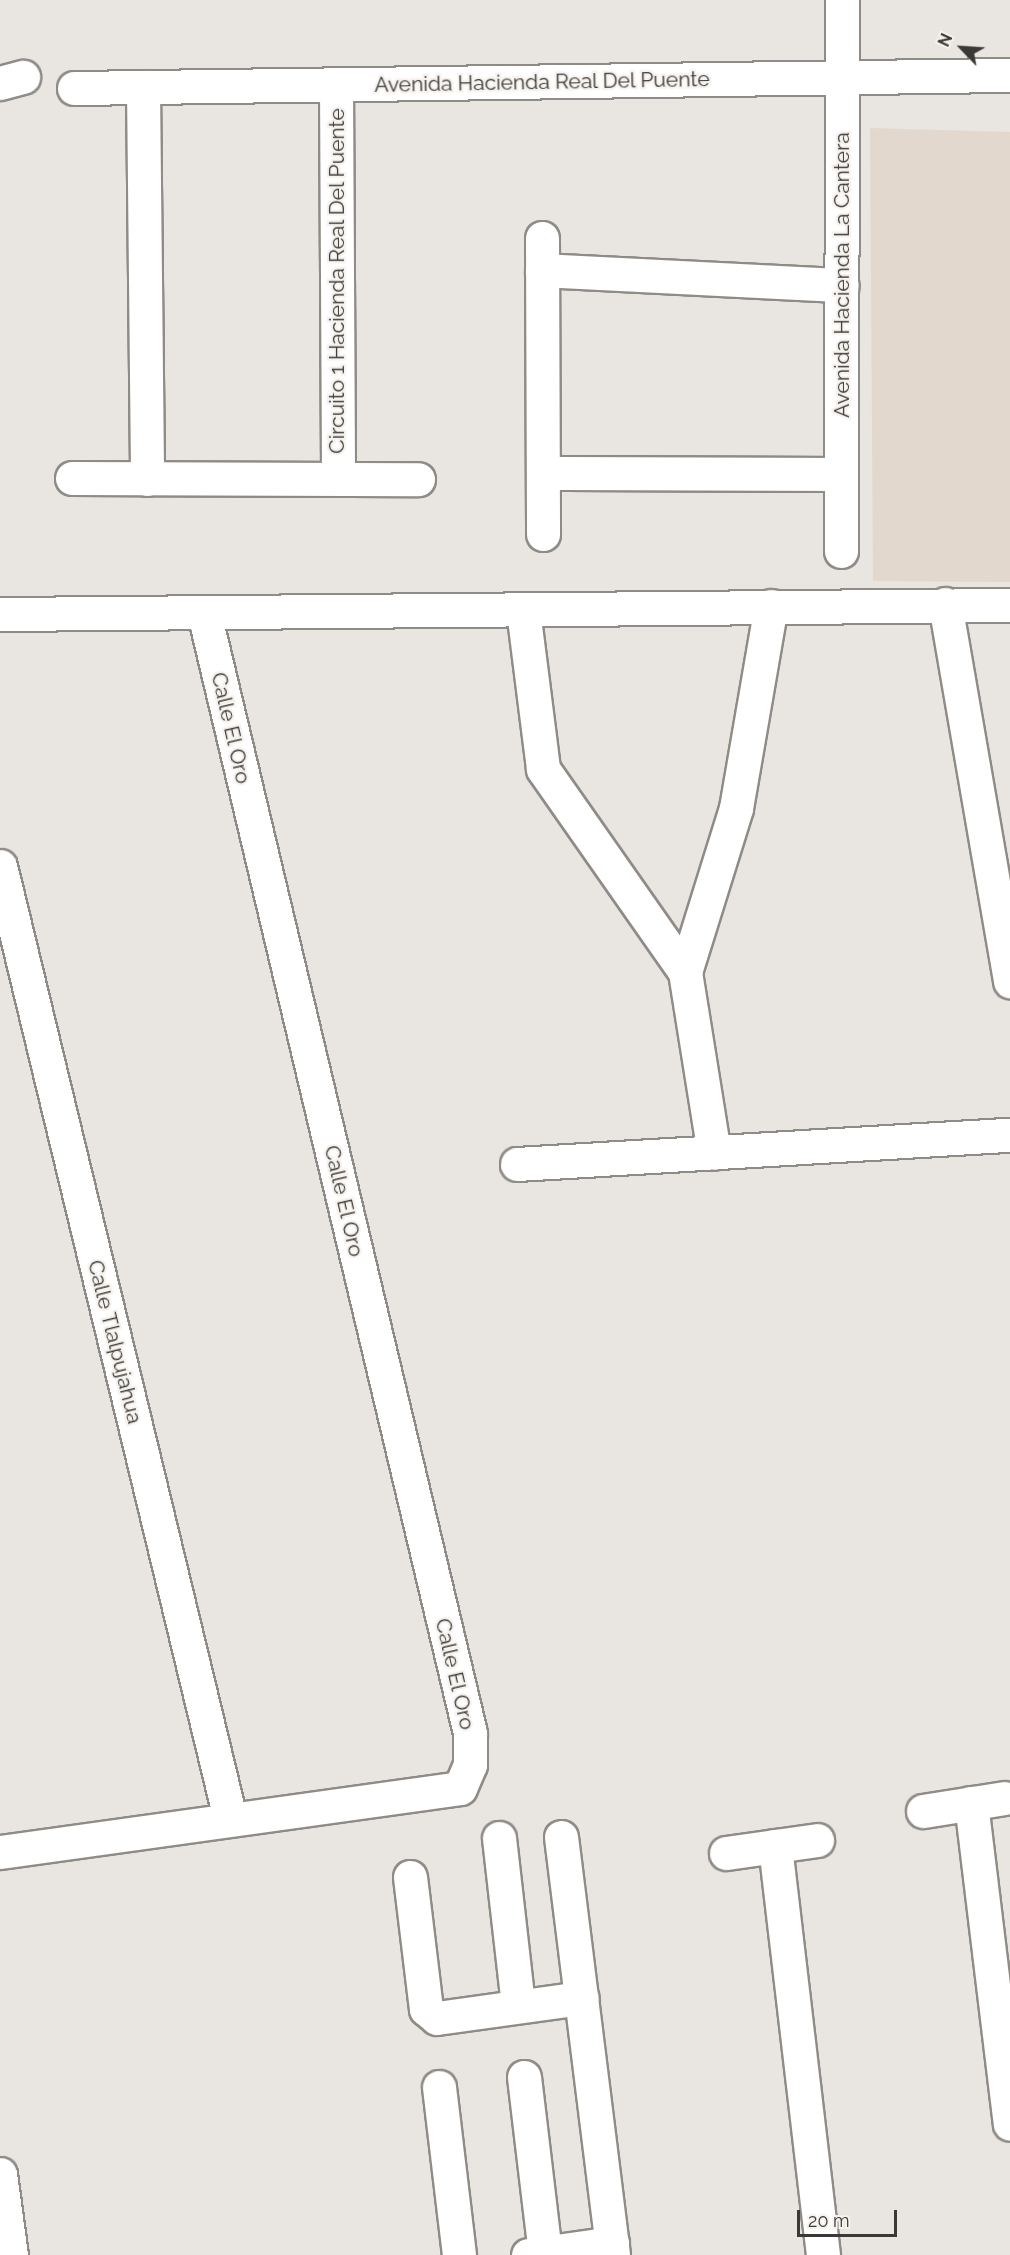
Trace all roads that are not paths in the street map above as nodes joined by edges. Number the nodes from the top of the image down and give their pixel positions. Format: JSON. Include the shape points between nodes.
{"nodes":[{"id":1,"x":842,"y":0,"type":"edge"},
{"id":2,"x":1010,"y":75,"type":"edge"},
{"id":3,"x":842,"y":79,"type":"junction"},
{"id":4,"x":336,"y":84,"type":"junction"},
{"id":5,"x":143,"y":87,"type":"junction"},
{"id":6,"x":74,"y":88,"type":"dead end"},
{"id":7,"x":542,"y":238,"type":"dead end"},
{"id":8,"x":542,"y":270,"type":"junction"},
{"id":9,"x":842,"y":285,"type":"junction"},
{"id":10,"x":543,"y":473,"type":"junction"},
{"id":11,"x":841,"y":474,"type":"junction"},
{"id":12,"x":72,"y":478,"type":"dead end"},
{"id":13,"x":147,"y":478,"type":"junction"},
{"id":14,"x":338,"y":479,"type":"junction"},
{"id":15,"x":418,"y":479,"type":"dead end"},
{"id":16,"x":543,"y":534,"type":"dead end"},
{"id":17,"x":841,"y":551,"type":"dead end"},
{"id":18,"x":945,"y":604,"type":"junction"},
{"id":19,"x":1010,"y":605,"type":"edge"},
{"id":20,"x":771,"y":606,"type":"junction"},
{"id":21,"x":524,"y":610,"type":"junction"},
{"id":22,"x":204,"y":613,"type":"junction"},
{"id":23,"x":0,"y":614,"type":"edge"},
{"id":24,"x":0,"y":866,"type":"edge"},
{"id":25,"x":685,"y":972,"type":"junction"},
{"id":26,"x":1010,"y":981,"type":"edge"},
{"id":27,"x":1010,"y":1135,"type":"edge"},
{"id":28,"x":714,"y":1153,"type":"junction"},
{"id":29,"x":517,"y":1164,"type":"dead end"},
{"id":30,"x":1004,"y":1798,"type":"dead end"},
{"id":31,"x":971,"y":1803,"type":"junction"},
{"id":32,"x":923,"y":1811,"type":"dead end"},
{"id":33,"x":230,"y":1818,"type":"junction"},
{"id":34,"x":561,"y":1837,"type":"dead end"},
{"id":35,"x":499,"y":1838,"type":"dead end"},
{"id":36,"x":817,"y":1840,"type":"dead end"},
{"id":37,"x":775,"y":1846,"type":"junction"},
{"id":38,"x":0,"y":1852,"type":"edge"},
{"id":39,"x":726,"y":1853,"type":"dead end"},
{"id":40,"x":410,"y":1877,"type":"dead end"},
{"id":41,"x":582,"y":1998,"type":"junction"},
{"id":42,"x":518,"y":2006,"type":"junction"},
{"id":43,"x":524,"y":2077,"type":"dead end"},
{"id":44,"x":439,"y":2087,"type":"dead end"},
{"id":45,"x":1010,"y":2124,"type":"edge"},
{"id":46,"x":0,"y":2174,"type":"edge"},
{"id":47,"x":613,"y":2249,"type":"edge"},
{"id":48,"x":537,"y":2254,"type":"edge"},
{"id":49,"x":11,"y":2255,"type":"edge"},
{"id":50,"x":459,"y":2255,"type":"edge"},
{"id":51,"x":823,"y":2255,"type":"edge"}],
"edges":[{"from":1,"to":3,"type":"street","name":"Avenida Hacienda La Cantera"},
{"from":2,"to":3,"type":"street","name":"Avenida Hacienda Real Del Puente"},
{"from":3,"to":4,"type":"street","name":"Avenida Hacienda Real Del Puente"},
{"from":3,"to":9,"type":"street","name":"Avenida Hacienda La Cantera"},
{"from":4,"to":5,"type":"street","name":"Avenida Hacienda Real Del Puente"},
{"from":4,"to":14,"type":"street","name":"Circuito 1 Hacienda Real Del Puente"},
{"from":5,"to":6,"type":"street","name":"Avenida Hacienda Real Del Puente"},
{"from":5,"to":13,"type":"street"},
{"from":7,"to":8,"type":"street"},
{"from":8,"to":9,"type":"street"},
{"from":8,"to":10,"type":"street"},
{"from":9,"to":11,"type":"street","name":"Avenida Hacienda La Cantera"},
{"from":10,"to":11,"type":"street"},
{"from":10,"to":16,"type":"street"},
{"from":11,"to":17,"type":"street","name":"Avenida Hacienda La Cantera"},
{"from":12,"to":13,"type":"street","name":"Circuito 1 Hacienda Real Del Puente"},
{"from":13,"to":14,"type":"street","name":"Circuito 1 Hacienda Real Del Puente"},
{"from":14,"to":15,"type":"street","name":"Circuito 1 Hacienda Real Del Puente"},
{"from":18,"to":19,"type":"street"},
{"from":18,"to":20,"type":"street"},
{"from":18,"to":26,"type":"street"},
{"from":20,"to":21,"type":"street"},
{"from":20,"to":25,"type":"street","via":[[736,808]]},
{"from":21,"to":22,"type":"street"},
{"from":21,"to":25,"type":"street","via":[[543,769]]},
{"from":22,"to":23,"type":"street"},
{"from":22,"to":33,"type":"street","name":"Calle El Oro","via":[[470,1733],[470,1765],[460,1788]]},
{"from":24,"to":33,"type":"street","name":"Calle Tlalpujahua"},
{"from":25,"to":28,"type":"street"},
{"from":27,"to":28,"type":"street"},
{"from":28,"to":29,"type":"street"},
{"from":30,"to":31,"type":"street"},
{"from":31,"to":32,"type":"street"},
{"from":31,"to":45,"type":"street"},
{"from":33,"to":38,"type":"street"},
{"from":34,"to":41,"type":"street"},
{"from":35,"to":42,"type":"street"},
{"from":36,"to":37,"type":"street"},
{"from":37,"to":39,"type":"street"},
{"from":37,"to":51,"type":"street"},
{"from":40,"to":42,"type":"street","via":[[426,2009],[437,2018]]},
{"from":41,"to":42,"type":"street"},
{"from":41,"to":47,"type":"street"},
{"from":43,"to":48,"type":"street"},
{"from":44,"to":50,"type":"street"},
{"from":46,"to":49,"type":"street"},
{"from":47,"to":48,"type":"street"}]}
